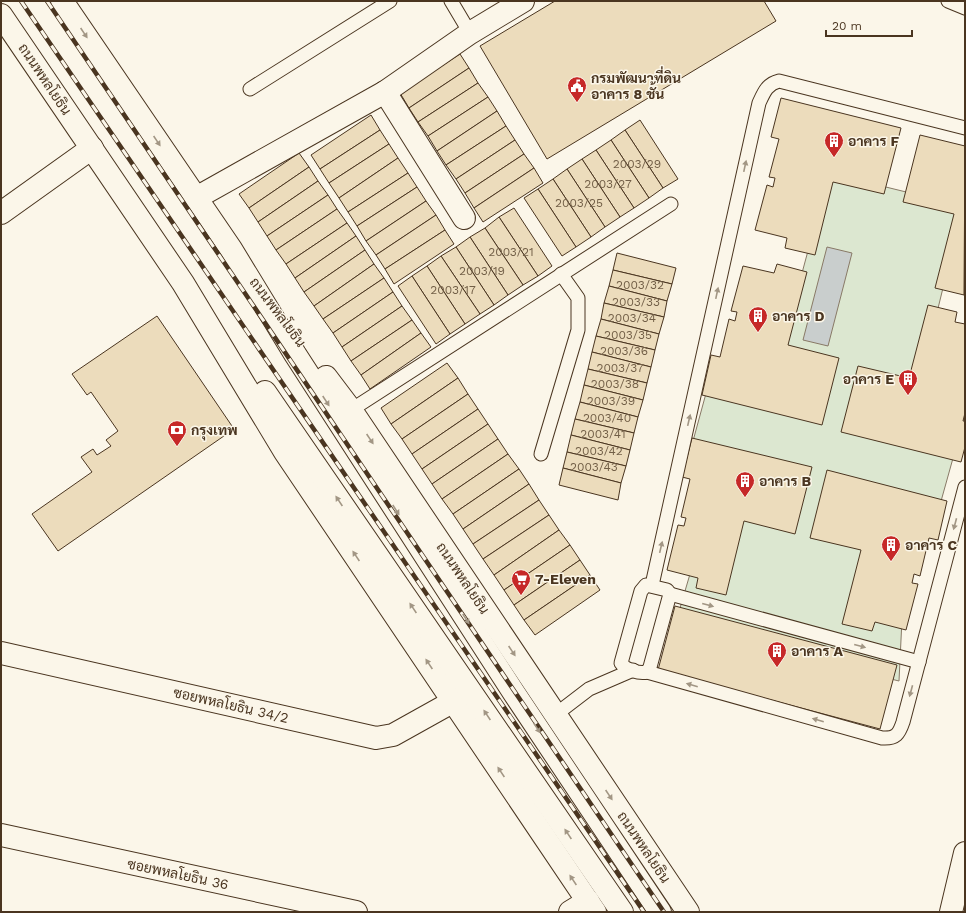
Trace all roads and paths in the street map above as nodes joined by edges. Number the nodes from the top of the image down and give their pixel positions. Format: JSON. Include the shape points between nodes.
{"nodes":[{"id":1,"x":62,"y":1,"type":"edge"},
{"id":2,"x":390,"y":1,"type":"edge"},
{"id":3,"x":451,"y":1,"type":"edge"},
{"id":4,"x":523,"y":1,"type":"edge"},
{"id":5,"x":948,"y":1,"type":"edge"},
{"id":6,"x":965,"y":8,"type":"edge"},
{"id":7,"x":1,"y":15,"type":"edge"},
{"id":8,"x":470,"y":34,"type":"junction"},
{"id":9,"x":250,"y":89,"type":"dead end"},
{"id":10,"x":385,"y":92,"type":"junction"},
{"id":11,"x":965,"y":128,"type":"edge"},
{"id":12,"x":92,"y":148,"type":"junction"},
{"id":13,"x":196,"y":198,"type":"junction"},
{"id":14,"x":671,"y":204,"type":"dead end"},
{"id":15,"x":1,"y":213,"type":"edge"},
{"id":16,"x":464,"y":218,"type":"dead end"},
{"id":17,"x":231,"y":249,"type":"junction"},
{"id":18,"x":561,"y":274,"type":"junction"},
{"id":19,"x":183,"y":283,"type":"junction"},
{"id":20,"x":350,"y":410,"type":"junction"},
{"id":21,"x":541,"y":454,"type":"dead end"},
{"id":22,"x":965,"y":486,"type":"edge"},
{"id":23,"x":652,"y":585,"type":"junction"},
{"id":24,"x":670,"y":594,"type":"junction"},
{"id":25,"x":1,"y":653,"type":"edge"},
{"id":26,"x":919,"y":662,"type":"junction"},
{"id":27,"x":633,"y":670,"type":"junction"},
{"id":28,"x":647,"y":672,"type":"junction"},
{"id":29,"x":454,"y":701,"type":"junction"},
{"id":30,"x":555,"y":715,"type":"junction"},
{"id":31,"x":1,"y":835,"type":"edge"},
{"id":32,"x":965,"y":853,"type":"edge"},
{"id":33,"x":584,"y":908,"type":"edge"},
{"id":34,"x":356,"y":912,"type":"edge"},
{"id":35,"x":622,"y":912,"type":"edge"},
{"id":36,"x":660,"y":912,"type":"edge"},
{"id":37,"x":688,"y":912,"type":"edge"},
{"id":38,"x":951,"y":912,"type":"edge"}],
"edges":[{"from":1,"to":13,"type":"main road","name":"ถนนพหลโยธิน","one_way":true},
{"from":2,"to":9,"type":"lane"},
{"from":3,"to":8,"type":"lane"},
{"from":4,"to":8,"type":"main road"},
{"from":5,"to":6,"type":"lane"},
{"from":7,"to":12,"type":"main road","name":"ถนนพหลโยธิน"},
{"from":8,"to":10,"type":"main road"},
{"from":10,"to":13,"type":"main road"},
{"from":10,"to":16,"type":"main road"},
{"from":23,"to":11,"type":"lane","one_way":true,"via":[[759,103],[764,90],[771,83],[779,81]]},
{"from":12,"to":15,"type":"main road"},
{"from":12,"to":19,"type":"main road","name":"ถนนพหลโยธิน"},
{"from":13,"to":17,"type":"main road","name":"ถนนพหลโยธิน"},
{"from":14,"to":18,"type":"lane"},
{"from":17,"to":20,"type":"main road","name":"ถนนพหลโยธิน"},
{"from":17,"to":36,"type":"main road","name":"ถนนพหลโยธิน","one_way":true,"via":[[295,354],[514,693]]},
{"from":18,"to":20,"type":"lane"},
{"from":18,"to":21,"type":"lane","via":[[578,298],[578,330]]},
{"from":29,"to":19,"type":"main road","name":"ถนนพหลโยธิน","one_way":true,"via":[[285,452]]},
{"from":35,"to":19,"type":"main road","name":"ถนนพหลโยธิน","one_way":true,"via":[[256,379]]},
{"from":20,"to":30,"type":"main road","name":"ถนนพหลโยธิน","one_way":true},
{"from":22,"to":26,"type":"lane","one_way":true},
{"from":23,"to":24,"type":"lane","via":[[667,590]]},
{"from":23,"to":27,"type":"lane","via":[[646,585],[641,591],[621,659],[624,667]]},
{"from":24,"to":26,"type":"lane","one_way":true},
{"from":24,"to":28,"type":"lane"},
{"from":25,"to":29,"type":"main road","name":"ซอยพหลโยธิน 34/2","via":[[376,738],[393,735]]},
{"from":26,"to":28,"type":"lane","one_way":true,"via":[[898,734],[890,739]]},
{"from":27,"to":28,"type":"lane"},
{"from":27,"to":30,"type":"lane","via":[[588,689]]},
{"from":33,"to":29,"type":"main road","name":"ถนนพหลโยธิน","one_way":true},
{"from":30,"to":37,"type":"main road","name":"ถนนพหลโยธิน","one_way":true},
{"from":31,"to":34,"type":"main road","name":"ซอยพหลโยธิน 36"},
{"from":32,"to":38,"type":"main road"}]}
